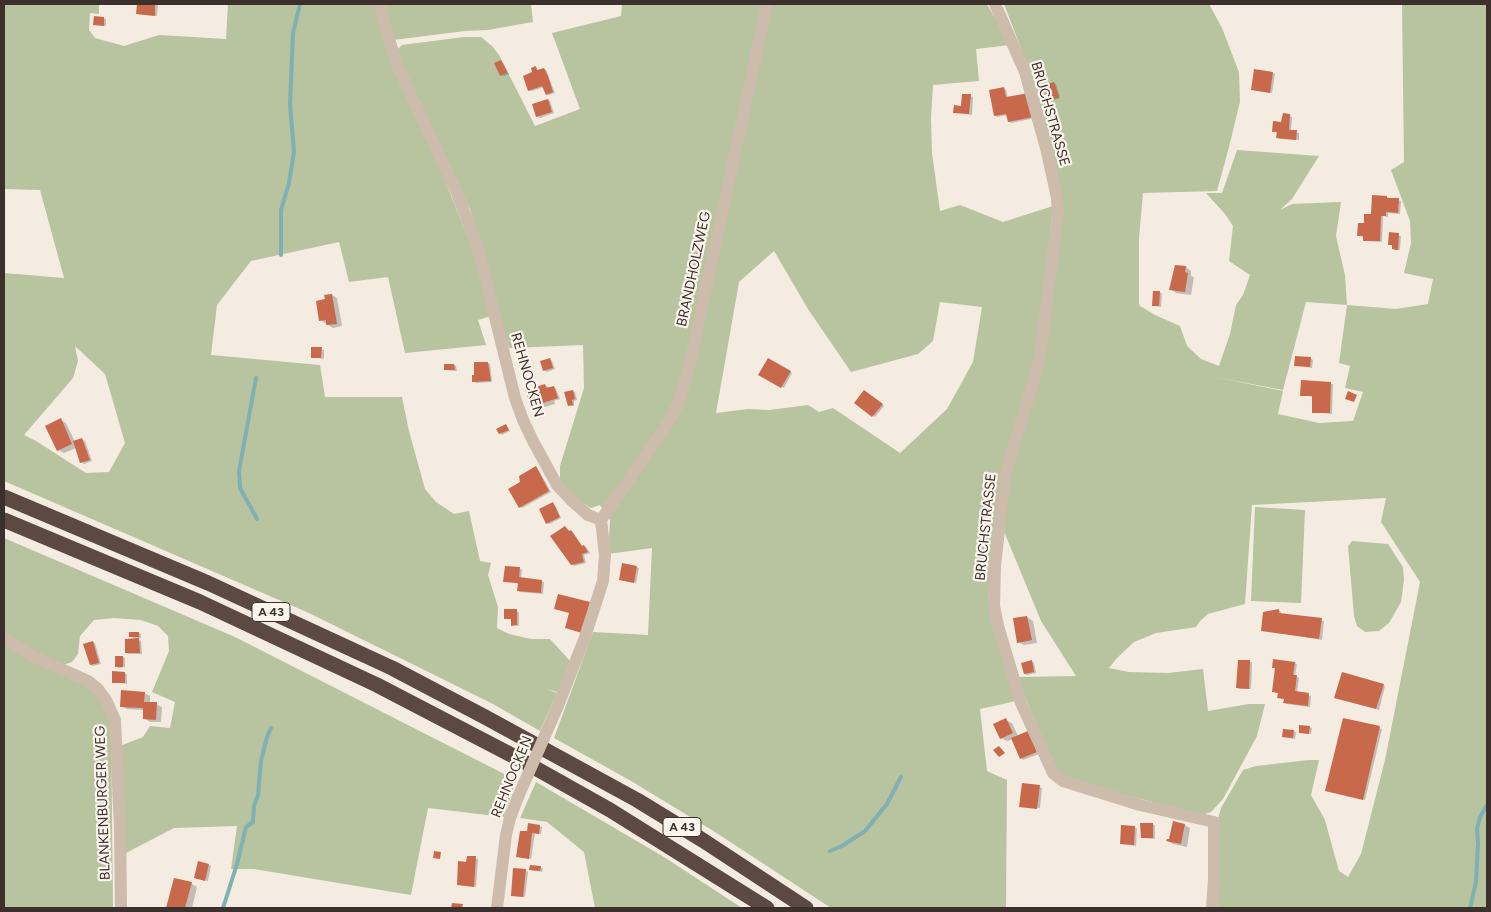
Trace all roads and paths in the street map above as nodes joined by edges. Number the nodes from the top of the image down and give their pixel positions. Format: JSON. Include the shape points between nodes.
{"nodes":[{"id":1,"x":380,"y":4,"type":"edge"},
{"id":2,"x":767,"y":4,"type":"edge"},
{"id":3,"x":995,"y":4,"type":"edge"},
{"id":4,"x":4,"y":497,"type":"edge"},
{"id":5,"x":4,"y":520,"type":"edge"},
{"id":6,"x":601,"y":520,"type":"junction"},
{"id":7,"x":4,"y":638,"type":"edge"},
{"id":8,"x":121,"y":908,"type":"edge"},
{"id":9,"x":497,"y":908,"type":"edge"},
{"id":10,"x":767,"y":908,"type":"edge"},
{"id":11,"x":806,"y":908,"type":"edge"},
{"id":12,"x":1212,"y":908,"type":"edge"}],
"edges":[{"from":1,"to":6,"type":"street","name":"REHNOCKEN","via":[[397,65],[457,193],[478,248],[523,420],[557,485],[588,515]]},
{"from":2,"to":6,"type":"street","name":"BRANDHOLZWEG","via":[[679,402]]},
{"from":3,"to":12,"type":"street","name":"BRUCHSTRASSE","via":[[1025,72],[1047,152],[1058,215],[1039,362],[1005,475],[995,566],[994,606],[998,626],[1021,703],[1053,773],[1063,781],[1140,805],[1214,822]]},
{"from":4,"to":11,"type":"highway","number":"A 43","via":[[208,584],[392,668],[637,800]]},
{"from":5,"to":10,"type":"highway","number":"A 43","via":[[200,602],[377,685],[610,810]]},
{"from":6,"to":9,"type":"street","name":"REHNOCKEN","bridge":true,"via":[[605,556],[603,581],[558,708],[510,818]]},
{"from":7,"to":8,"type":"street","name":"BLANKENBURGER WEG","via":[[88,681],[106,700],[115,720]]}]}
